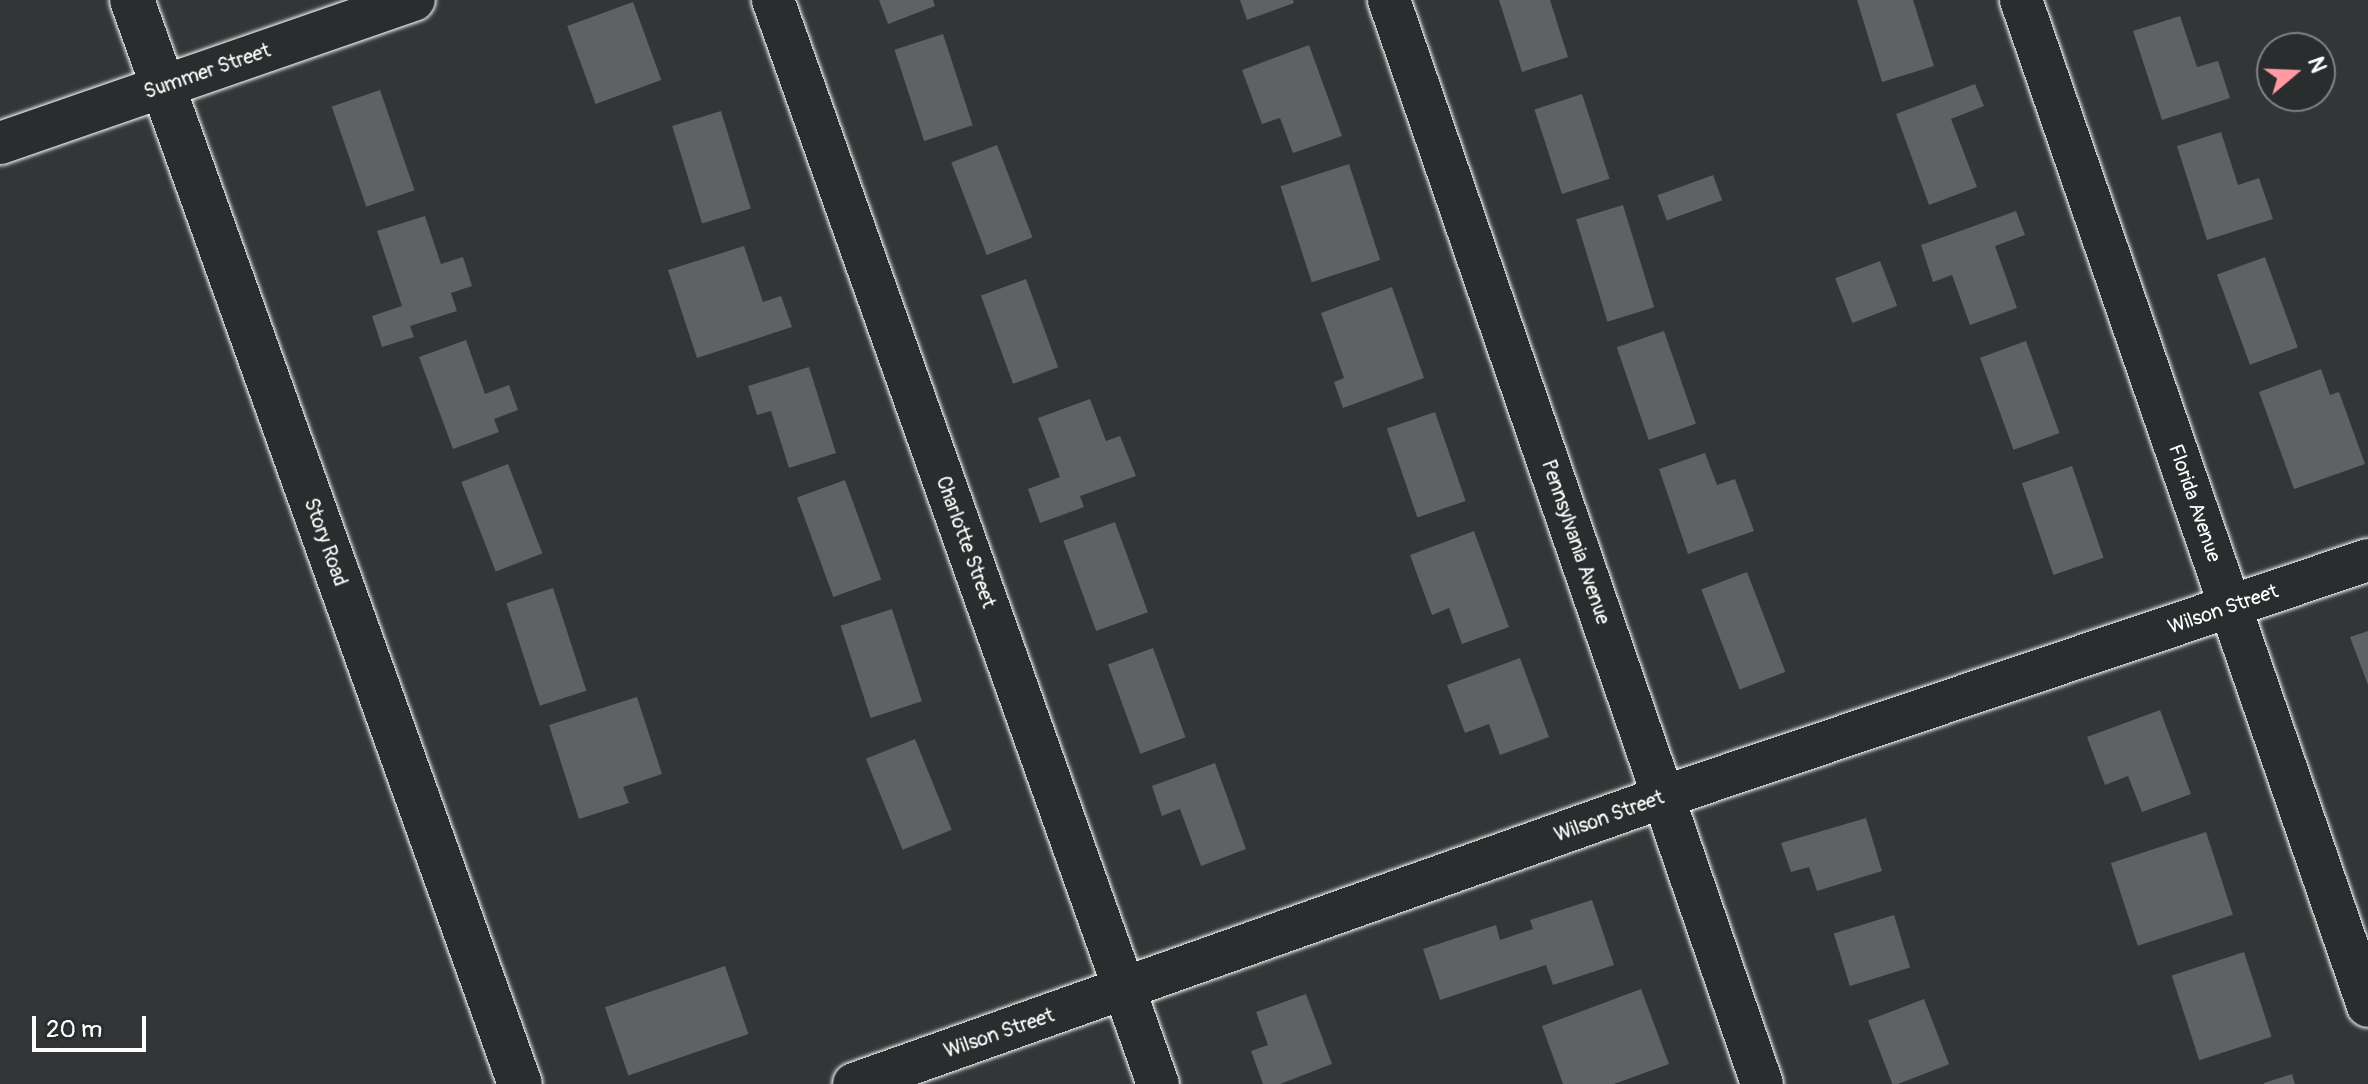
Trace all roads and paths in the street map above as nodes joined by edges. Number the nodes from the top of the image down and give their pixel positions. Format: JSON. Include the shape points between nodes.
{"nodes":[{"id":1,"x":132,"y":0,"type":"edge"},
{"id":2,"x":414,"y":0,"type":"edge"},
{"id":3,"x":773,"y":0,"type":"edge"},
{"id":4,"x":1389,"y":0,"type":"edge"},
{"id":5,"x":2021,"y":0,"type":"edge"},
{"id":6,"x":163,"y":87,"type":"junction"},
{"id":7,"x":0,"y":143,"type":"edge"},
{"id":8,"x":2368,"y":560,"type":"edge"},
{"id":9,"x":2231,"y":607,"type":"junction"},
{"id":10,"x":1663,"y":797,"type":"junction"},
{"id":11,"x":1126,"y":989,"type":"junction"},
{"id":12,"x":2368,"y":1006,"type":"edge"},
{"id":13,"x":520,"y":1084,"type":"edge"},
{"id":14,"x":854,"y":1084,"type":"edge"},
{"id":15,"x":1158,"y":1084,"type":"edge"},
{"id":16,"x":1762,"y":1084,"type":"edge"}],
"edges":[{"from":1,"to":6,"type":"street","name":"Story Road"},
{"from":2,"to":6,"type":"street","name":"Summer Street"},
{"from":3,"to":11,"type":"street","name":"Charlotte Street"},
{"from":4,"to":10,"type":"street","name":"Pennsylvania Avenue"},
{"from":5,"to":9,"type":"street","name":"Florida Avenue"},
{"from":6,"to":7,"type":"street","name":"Summer Street"},
{"from":6,"to":13,"type":"street","name":"Story Road"},
{"from":8,"to":9,"type":"street","name":"Wilson Street"},
{"from":9,"to":10,"type":"street","name":"Wilson Street"},
{"from":9,"to":12,"type":"street","name":"Florida Avenue"},
{"from":10,"to":11,"type":"street","name":"Wilson Street"},
{"from":10,"to":16,"type":"street","name":"Pennsylvania Avenue"},
{"from":11,"to":14,"type":"street","name":"Wilson Street"},
{"from":11,"to":15,"type":"street","name":"Charlotte Street"}]}
